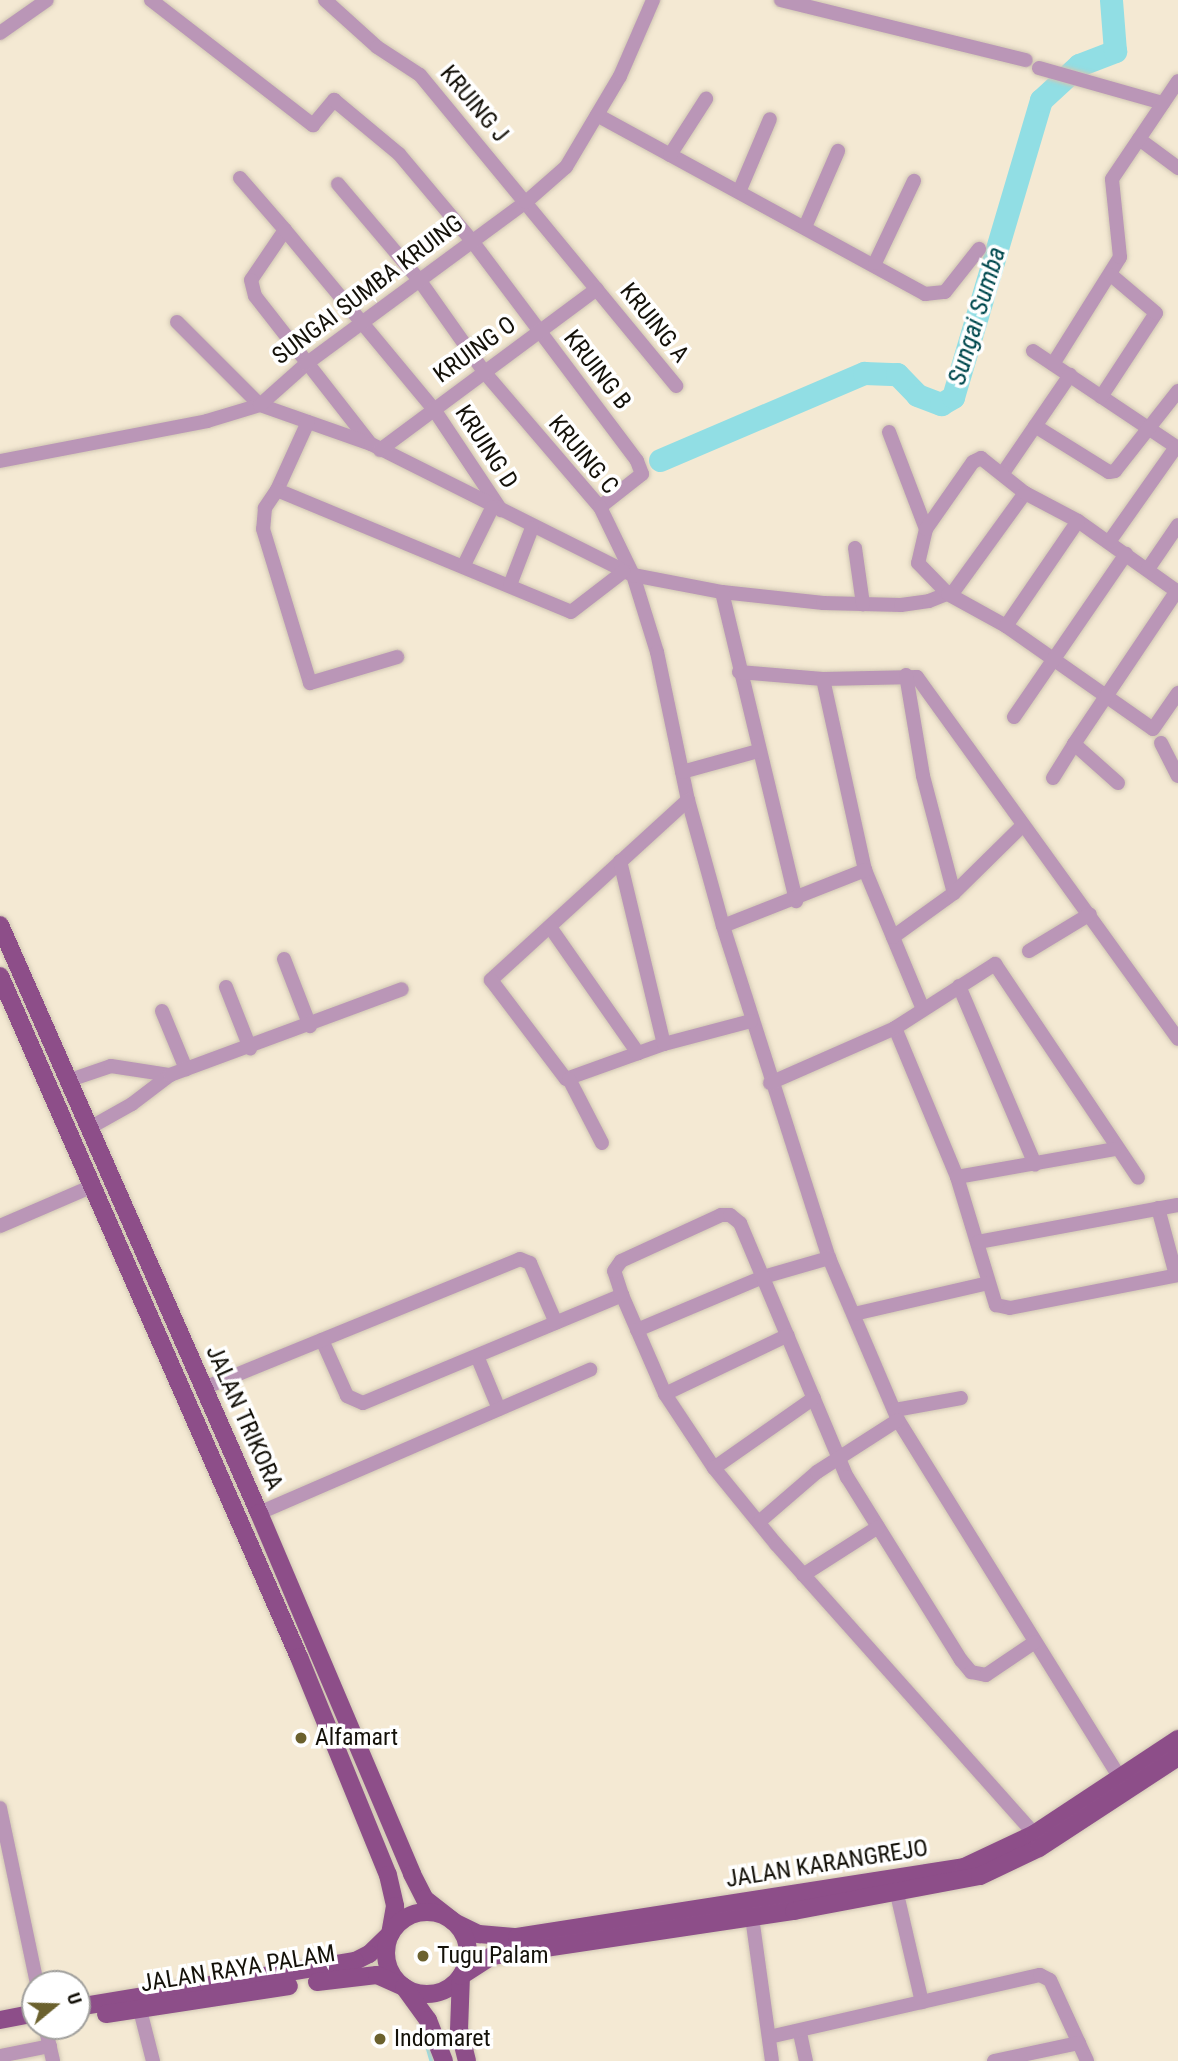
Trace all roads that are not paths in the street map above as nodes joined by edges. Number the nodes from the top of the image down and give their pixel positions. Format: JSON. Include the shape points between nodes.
{"nodes":[{"id":1,"x":47,"y":0,"type":"edge"},
{"id":2,"x":151,"y":0,"type":"edge"},
{"id":3,"x":325,"y":0,"type":"edge"},
{"id":4,"x":653,"y":0,"type":"edge"},
{"id":5,"x":781,"y":0,"type":"edge"},
{"id":6,"x":0,"y":33,"type":"edge"},
{"id":7,"x":1178,"y":81,"type":"edge"},
{"id":8,"x":706,"y":99,"type":"dead end"},
{"id":9,"x":1164,"y":103,"type":"junction"},
{"id":10,"x":597,"y":115,"type":"junction"},
{"id":11,"x":769,"y":120,"type":"dead end"},
{"id":12,"x":1139,"y":139,"type":"junction"},
{"id":13,"x":838,"y":151,"type":"dead end"},
{"id":14,"x":670,"y":155,"type":"junction"},
{"id":15,"x":1178,"y":168,"type":"edge"},
{"id":16,"x":240,"y":177,"type":"dead end"},
{"id":17,"x":914,"y":181,"type":"dead end"},
{"id":18,"x":338,"y":184,"type":"dead end"},
{"id":19,"x":738,"y":192,"type":"junction"},
{"id":20,"x":526,"y":202,"type":"junction"},
{"id":21,"x":805,"y":228,"type":"junction"},
{"id":22,"x":285,"y":230,"type":"junction"},
{"id":23,"x":472,"y":241,"type":"junction"},
{"id":24,"x":979,"y":249,"type":"dead end"},
{"id":25,"x":875,"y":263,"type":"junction"},
{"id":26,"x":1111,"y":275,"type":"junction"},
{"id":27,"x":420,"y":281,"type":"junction"},
{"id":28,"x":597,"y":289,"type":"junction"},
{"id":29,"x":362,"y":321,"type":"junction"},
{"id":30,"x":177,"y":322,"type":"dead end"},
{"id":31,"x":539,"y":332,"type":"junction"},
{"id":32,"x":1033,"y":351,"type":"dead end"},
{"id":33,"x":306,"y":364,"type":"junction"},
{"id":34,"x":1053,"y":364,"type":"junction"},
{"id":35,"x":485,"y":373,"type":"junction"},
{"id":36,"x":1070,"y":375,"type":"junction"},
{"id":37,"x":676,"y":386,"type":"dead end"},
{"id":38,"x":1178,"y":391,"type":"edge"},
{"id":39,"x":1101,"y":397,"type":"junction"},
{"id":40,"x":260,"y":405,"type":"junction"},
{"id":41,"x":433,"y":408,"type":"junction"},
{"id":42,"x":308,"y":422,"type":"junction"},
{"id":43,"x":1035,"y":426,"type":"junction"},
{"id":44,"x":1152,"y":430,"type":"junction"},
{"id":45,"x":889,"y":432,"type":"dead end"},
{"id":46,"x":375,"y":447,"type":"junction"},
{"id":47,"x":1177,"y":447,"type":"edge"},
{"id":48,"x":0,"y":461,"type":"edge"},
{"id":49,"x":1003,"y":473,"type":"junction"},
{"id":50,"x":277,"y":490,"type":"junction"},
{"id":51,"x":1025,"y":493,"type":"junction"},
{"id":52,"x":600,"y":507,"type":"junction"},
{"id":53,"x":496,"y":509,"type":"junction"},
{"id":54,"x":1078,"y":521,"type":"junction"},
{"id":55,"x":1178,"y":525,"type":"edge"},
{"id":56,"x":532,"y":528,"type":"junction"},
{"id":57,"x":926,"y":529,"type":"junction"},
{"id":58,"x":1109,"y":542,"type":"junction"},
{"id":59,"x":855,"y":548,"type":"dead end"},
{"id":60,"x":1126,"y":554,"type":"junction"},
{"id":61,"x":464,"y":565,"type":"junction"},
{"id":62,"x":1148,"y":569,"type":"junction"},
{"id":63,"x":628,"y":573,"type":"junction"},
{"id":64,"x":510,"y":585,"type":"junction"},
{"id":65,"x":722,"y":592,"type":"junction"},
{"id":66,"x":1178,"y":592,"type":"edge"},
{"id":67,"x":948,"y":594,"type":"junction"},
{"id":68,"x":863,"y":604,"type":"junction"},
{"id":69,"x":1006,"y":626,"type":"junction"},
{"id":70,"x":397,"y":657,"type":"dead end"},
{"id":71,"x":1056,"y":661,"type":"junction"},
{"id":72,"x":739,"y":672,"type":"junction"},
{"id":73,"x":906,"y":675,"type":"junction"},
{"id":74,"x":823,"y":679,"type":"junction"},
{"id":75,"x":1178,"y":693,"type":"edge"},
{"id":76,"x":1107,"y":696,"type":"junction"},
{"id":77,"x":1014,"y":717,"type":"dead end"},
{"id":78,"x":1161,"y":743,"type":"dead end"},
{"id":79,"x":1074,"y":744,"type":"junction"},
{"id":80,"x":758,"y":751,"type":"junction"},
{"id":81,"x":682,"y":772,"type":"junction"},
{"id":82,"x":1178,"y":776,"type":"edge"},
{"id":83,"x":1053,"y":778,"type":"dead end"},
{"id":84,"x":1118,"y":783,"type":"dead end"},
{"id":85,"x":688,"y":800,"type":"junction"},
{"id":86,"x":1023,"y":825,"type":"junction"},
{"id":87,"x":620,"y":862,"type":"junction"},
{"id":88,"x":865,"y":870,"type":"junction"},
{"id":89,"x":954,"y":893,"type":"junction"},
{"id":90,"x":796,"y":901,"type":"junction"},
{"id":91,"x":1090,"y":914,"type":"junction"},
{"id":92,"x":0,"y":925,"type":"edge"},
{"id":93,"x":723,"y":926,"type":"junction"},
{"id":94,"x":550,"y":927,"type":"junction"},
{"id":95,"x":893,"y":937,"type":"junction"},
{"id":96,"x":1029,"y":951,"type":"dead end"},
{"id":97,"x":284,"y":959,"type":"dead end"},
{"id":98,"x":0,"y":976,"type":"edge"},
{"id":99,"x":959,"y":986,"type":"junction"},
{"id":100,"x":226,"y":987,"type":"dead end"},
{"id":101,"x":402,"y":989,"type":"dead end"},
{"id":102,"x":923,"y":1009,"type":"junction"},
{"id":103,"x":38,"y":1010,"type":"junction"},
{"id":104,"x":162,"y":1011,"type":"dead end"},
{"id":105,"x":751,"y":1021,"type":"junction"},
{"id":106,"x":21,"y":1023,"type":"junction"},
{"id":107,"x":310,"y":1026,"type":"junction"},
{"id":108,"x":895,"y":1028,"type":"junction"},
{"id":109,"x":1178,"y":1039,"type":"edge"},
{"id":110,"x":664,"y":1044,"type":"junction"},
{"id":111,"x":250,"y":1048,"type":"junction"},
{"id":112,"x":638,"y":1053,"type":"junction"},
{"id":113,"x":58,"y":1054,"type":"junction"},
{"id":114,"x":39,"y":1066,"type":"junction"},
{"id":115,"x":186,"y":1069,"type":"junction"},
{"id":116,"x":170,"y":1075,"type":"junction"},
{"id":117,"x":569,"y":1079,"type":"junction"},
{"id":118,"x":69,"y":1080,"type":"junction"},
{"id":119,"x":770,"y":1083,"type":"junction"},
{"id":120,"x":91,"y":1127,"type":"junction"},
{"id":121,"x":602,"y":1143,"type":"dead end"},
{"id":122,"x":1115,"y":1149,"type":"junction"},
{"id":123,"x":1035,"y":1164,"type":"junction"},
{"id":124,"x":957,"y":1177,"type":"junction"},
{"id":125,"x":1138,"y":1178,"type":"dead end"},
{"id":126,"x":93,"y":1186,"type":"junction"},
{"id":127,"x":1178,"y":1205,"type":"edge"},
{"id":128,"x":1157,"y":1208,"type":"junction"},
{"id":129,"x":0,"y":1226,"type":"edge"},
{"id":130,"x":978,"y":1242,"type":"junction"},
{"id":131,"x":829,"y":1258,"type":"junction"},
{"id":132,"x":1177,"y":1275,"type":"edge"},
{"id":133,"x":763,"y":1276,"type":"junction"},
{"id":134,"x":988,"y":1283,"type":"junction"},
{"id":135,"x":622,"y":1295,"type":"junction"},
{"id":136,"x":854,"y":1314,"type":"junction"},
{"id":137,"x":556,"y":1323,"type":"junction"},
{"id":138,"x":637,"y":1330,"type":"junction"},
{"id":139,"x":788,"y":1335,"type":"junction"},
{"id":140,"x":322,"y":1340,"type":"junction"},
{"id":141,"x":477,"y":1356,"type":"junction"},
{"id":142,"x":590,"y":1370,"type":"dead end"},
{"id":143,"x":204,"y":1388,"type":"junction"},
{"id":144,"x":665,"y":1394,"type":"junction"},
{"id":145,"x":814,"y":1398,"type":"junction"},
{"id":146,"x":961,"y":1398,"type":"dead end"},
{"id":147,"x":499,"y":1409,"type":"junction"},
{"id":148,"x":897,"y":1415,"type":"junction"},
{"id":149,"x":839,"y":1457,"type":"junction"},
{"id":150,"x":714,"y":1468,"type":"junction"},
{"id":151,"x":259,"y":1513,"type":"junction"},
{"id":152,"x":759,"y":1522,"type":"junction"},
{"id":153,"x":878,"y":1527,"type":"junction"},
{"id":154,"x":803,"y":1574,"type":"junction"},
{"id":155,"x":1035,"y":1642,"type":"junction"},
{"id":156,"x":1178,"y":1739,"type":"edge"},
{"id":157,"x":1178,"y":1757,"type":"edge"},
{"id":158,"x":1120,"y":1778,"type":"junction"},
{"id":159,"x":0,"y":1808,"type":"edge"},
{"id":160,"x":1034,"y":1833,"type":"junction"},
{"id":161,"x":897,"y":1894,"type":"junction"},
{"id":162,"x":752,"y":1917,"type":"junction"},
{"id":163,"x":454,"y":1922,"type":"junction"},
{"id":164,"x":390,"y":1934,"type":"junction"},
{"id":165,"x":34,"y":1970,"type":"edge"},
{"id":166,"x":461,"y":1976,"type":"junction"},
{"id":167,"x":404,"y":1987,"type":"junction"},
{"id":168,"x":922,"y":2002,"type":"junction"},
{"id":169,"x":91,"y":2005,"type":"edge"},
{"id":170,"x":140,"y":2010,"type":"junction"},
{"id":171,"x":21,"y":2016,"type":"edge"},
{"id":172,"x":91,"y":2016,"type":"edge"},
{"id":173,"x":0,"y":2020,"type":"edge"},
{"id":174,"x":21,"y":2027,"type":"edge"},
{"id":175,"x":0,"y":2031,"type":"edge"},
{"id":176,"x":800,"y":2033,"type":"junction"},
{"id":177,"x":769,"y":2037,"type":"junction"},
{"id":178,"x":1079,"y":2043,"type":"junction"},
{"id":179,"x":52,"y":2054,"type":"edge"},
{"id":180,"x":0,"y":2056,"type":"edge"},
{"id":181,"x":153,"y":2061,"type":"edge"},
{"id":182,"x":444,"y":2061,"type":"edge"},
{"id":183,"x":467,"y":2061,"type":"edge"},
{"id":184,"x":772,"y":2061,"type":"edge"},
{"id":185,"x":806,"y":2061,"type":"edge"},
{"id":186,"x":994,"y":2061,"type":"edge"},
{"id":187,"x":1087,"y":2061,"type":"edge"}],
"edges":[{"from":1,"to":6,"type":"street"},
{"from":2,"to":23,"type":"street","name":"KRUING B","via":[[313,125],[334,100],[399,154]]},
{"from":3,"to":20,"type":"street","name":"KRUING J","via":[[377,47],[420,75]]},
{"from":4,"to":10,"type":"street","name":"SUNGAI SUMBA KRUING","via":[[642,33]]},
{"from":5,"to":9,"type":"street"},
{"from":7,"to":9,"type":"street"},
{"from":8,"to":14,"type":"street"},
{"from":9,"to":12,"type":"street"},
{"from":10,"to":14,"type":"street"},
{"from":10,"to":20,"type":"street","name":"SUNGAI SUMBA KRUING","via":[[566,167]]},
{"from":11,"to":19,"type":"street"},
{"from":12,"to":15,"type":"street"},
{"from":12,"to":26,"type":"street","via":[[1112,179],[1121,248]]},
{"from":13,"to":21,"type":"street"},
{"from":14,"to":19,"type":"street"},
{"from":16,"to":22,"type":"street","name":"KRUING D"},
{"from":17,"to":25,"type":"street"},
{"from":18,"to":27,"type":"street","name":"KRUING C"},
{"from":19,"to":21,"type":"street"},
{"from":20,"to":23,"type":"street","name":"SUNGAI SUMBA KRUING"},
{"from":20,"to":28,"type":"street","name":"KRUING J"},
{"from":21,"to":25,"type":"street"},
{"from":22,"to":29,"type":"street","name":"KRUING D"},
{"from":22,"to":33,"type":"street","via":[[261,261],[252,288]]},
{"from":23,"to":27,"type":"street","name":"SUNGAI SUMBA KRUING"},
{"from":23,"to":31,"type":"street","name":"KRUING B"},
{"from":24,"to":25,"type":"street","via":[[938,295],[925,294]]},
{"from":26,"to":34,"type":"street"},
{"from":26,"to":39,"type":"street","via":[[1156,313]]},
{"from":27,"to":29,"type":"street","name":"SUNGAI SUMBA KRUING"},
{"from":27,"to":35,"type":"street","name":"KRUING C"},
{"from":28,"to":31,"type":"street","name":"KRUING O"},
{"from":28,"to":37,"type":"street","name":"KRUING A"},
{"from":29,"to":33,"type":"street","name":"SUNGAI SUMBA KRUING"},
{"from":29,"to":41,"type":"street","name":"KRUING D"},
{"from":30,"to":40,"type":"street"},
{"from":31,"to":35,"type":"street","name":"KRUING O"},
{"from":31,"to":52,"type":"street","name":"KRUING B","via":[[620,436],[642,474]]},
{"from":32,"to":34,"type":"street"},
{"from":33,"to":40,"type":"street","name":"SUNGAI SUMBA KRUING"},
{"from":33,"to":46,"type":"street"},
{"from":34,"to":36,"type":"street"},
{"from":35,"to":41,"type":"street","name":"KRUING O"},
{"from":35,"to":52,"type":"street","name":"KRUING C"},
{"from":36,"to":39,"type":"street"},
{"from":36,"to":43,"type":"street"},
{"from":38,"to":44,"type":"street"},
{"from":39,"to":44,"type":"street"},
{"from":40,"to":42,"type":"street"},
{"from":40,"to":48,"type":"street","name":"SUNGAI SUMBA KRUING","via":[[207,421]]},
{"from":41,"to":46,"type":"street","name":"KRUING O"},
{"from":41,"to":53,"type":"street","name":"KRUING D"},
{"from":42,"to":46,"type":"street"},
{"from":42,"to":50,"type":"street"},
{"from":43,"to":44,"type":"street","via":[[1109,472],[1120,468]]},
{"from":43,"to":49,"type":"street"},
{"from":44,"to":47,"type":"street"},
{"from":45,"to":57,"type":"street"},
{"from":46,"to":53,"type":"street"},
{"from":47,"to":58,"type":"street"},
{"from":49,"to":51,"type":"street"},
{"from":49,"to":57,"type":"street","via":[[977,458]]},
{"from":50,"to":61,"type":"street"},
{"from":50,"to":70,"type":"street","via":[[265,508],[263,529],[310,683]]},
{"from":51,"to":54,"type":"street"},
{"from":51,"to":67,"type":"street","via":[[967,575]]},
{"from":52,"to":63,"type":"street","name":"KRUING C"},
{"from":53,"to":56,"type":"street"},
{"from":53,"to":61,"type":"street"},
{"from":54,"to":58,"type":"street"},
{"from":54,"to":69,"type":"street"},
{"from":55,"to":62,"type":"street"},
{"from":56,"to":63,"type":"street"},
{"from":56,"to":64,"type":"street"},
{"from":57,"to":67,"type":"street","via":[[918,563]]},
{"from":58,"to":60,"type":"street"},
{"from":59,"to":68,"type":"street"},
{"from":60,"to":62,"type":"street"},
{"from":60,"to":71,"type":"street"},
{"from":61,"to":64,"type":"street"},
{"from":62,"to":66,"type":"street"},
{"from":63,"to":64,"type":"street","via":[[570,612]]},
{"from":63,"to":65,"type":"street"},
{"from":63,"to":81,"type":"street","name":"KRUING C","via":[[657,652]]},
{"from":65,"to":68,"type":"street"},
{"from":65,"to":72,"type":"street"},
{"from":66,"to":76,"type":"street"},
{"from":67,"to":68,"type":"street","via":[[901,605]]},
{"from":67,"to":69,"type":"street"},
{"from":69,"to":71,"type":"street"},
{"from":71,"to":76,"type":"street"},
{"from":71,"to":77,"type":"street"},
{"from":72,"to":74,"type":"street"},
{"from":72,"to":80,"type":"street"},
{"from":73,"to":74,"type":"street"},
{"from":73,"to":86,"type":"street","via":[[923,682]]},
{"from":73,"to":89,"type":"street","via":[[923,776]]},
{"from":74,"to":88,"type":"street"},
{"from":75,"to":76,"type":"street","via":[[1153,729]]},
{"from":76,"to":79,"type":"street"},
{"from":78,"to":82,"type":"street"},
{"from":79,"to":83,"type":"street"},
{"from":79,"to":84,"type":"street"},
{"from":80,"to":81,"type":"street"},
{"from":80,"to":90,"type":"street"},
{"from":81,"to":85,"type":"street","name":"KRUING C"},
{"from":85,"to":87,"type":"street"},
{"from":85,"to":93,"type":"street","name":"KRUING C"},
{"from":86,"to":89,"type":"street"},
{"from":86,"to":91,"type":"street"},
{"from":87,"to":94,"type":"street"},
{"from":87,"to":110,"type":"street"},
{"from":88,"to":90,"type":"street"},
{"from":88,"to":95,"type":"street"},
{"from":89,"to":95,"type":"street"},
{"from":90,"to":93,"type":"street"},
{"from":91,"to":96,"type":"street"},
{"from":91,"to":109,"type":"street"},
{"from":92,"to":103,"type":"main road","name":"JALAN TRIKORA"},
{"from":93,"to":105,"type":"street","name":"KRUING C"},
{"from":94,"to":112,"type":"street"},
{"from":94,"to":117,"type":"street","via":[[491,980],[562,1077]]},
{"from":95,"to":102,"type":"street"},
{"from":97,"to":107,"type":"street"},
{"from":98,"to":106,"type":"main road","name":"JALAN TRIKORA"},
{"from":99,"to":102,"type":"street"},
{"from":99,"to":122,"type":"street","via":[[988,964],[999,967]]},
{"from":99,"to":123,"type":"street"},
{"from":100,"to":111,"type":"street"},
{"from":101,"to":107,"type":"street"},
{"from":102,"to":108,"type":"street"},
{"from":103,"to":106,"type":"main road","via":[[34,1020]]},
{"from":103,"to":113,"type":"main road","name":"JALAN TRIKORA"},
{"from":104,"to":115,"type":"street"},
{"from":105,"to":110,"type":"street"},
{"from":105,"to":119,"type":"street","name":"KRUING C"},
{"from":106,"to":114,"type":"main road","name":"JALAN TRIKORA"},
{"from":107,"to":111,"type":"street"},
{"from":108,"to":119,"type":"street"},
{"from":108,"to":124,"type":"street"},
{"from":110,"to":112,"type":"street"},
{"from":111,"to":115,"type":"street"},
{"from":112,"to":117,"type":"street"},
{"from":113,"to":114,"type":"main road","via":[[47,1056]]},
{"from":113,"to":118,"type":"main road","name":"JALAN TRIKORA"},
{"from":114,"to":126,"type":"main road","name":"JALAN TRIKORA"},
{"from":115,"to":116,"type":"street"},
{"from":116,"to":118,"type":"street","via":[[111,1066]]},
{"from":116,"to":120,"type":"street"},
{"from":117,"to":121,"type":"street"},
{"from":118,"to":120,"type":"main road","name":"JALAN TRIKORA"},
{"from":119,"to":131,"type":"street","name":"KRUING C"},
{"from":120,"to":143,"type":"main road","name":"JALAN TRIKORA"},
{"from":122,"to":123,"type":"street"},
{"from":122,"to":125,"type":"street"},
{"from":123,"to":124,"type":"street"},
{"from":124,"to":130,"type":"street"},
{"from":126,"to":129,"type":"street"},
{"from":126,"to":164,"type":"main road","name":"JALAN TRIKORA","via":[[360,1801],[393,1892]]},
{"from":127,"to":128,"type":"street"},
{"from":128,"to":130,"type":"street"},
{"from":128,"to":132,"type":"street"},
{"from":130,"to":134,"type":"street"},
{"from":131,"to":133,"type":"street"},
{"from":131,"to":136,"type":"street","name":"KRUING C"},
{"from":132,"to":134,"type":"street","via":[[1010,1308],[996,1305]]},
{"from":133,"to":135,"type":"street","via":[[740,1223],[730,1214],[721,1214],[617,1263],[614,1271]]},
{"from":133,"to":138,"type":"street"},
{"from":133,"to":139,"type":"street"},
{"from":134,"to":136,"type":"street"},
{"from":135,"to":137,"type":"street"},
{"from":135,"to":138,"type":"street"},
{"from":136,"to":148,"type":"street","name":"KRUING C"},
{"from":137,"to":140,"type":"street","via":[[530,1263],[520,1259]]},
{"from":137,"to":141,"type":"street"},
{"from":138,"to":144,"type":"street"},
{"from":139,"to":144,"type":"street"},
{"from":139,"to":145,"type":"street"},
{"from":140,"to":141,"type":"street","via":[[347,1396],[358,1404]]},
{"from":140,"to":143,"type":"street"},
{"from":141,"to":147,"type":"street"},
{"from":142,"to":147,"type":"street"},
{"from":143,"to":151,"type":"main road","name":"JALAN TRIKORA"},
{"from":144,"to":150,"type":"street"},
{"from":145,"to":149,"type":"street"},
{"from":145,"to":150,"type":"street"},
{"from":146,"to":148,"type":"street"},
{"from":147,"to":151,"type":"street"},
{"from":148,"to":149,"type":"street"},
{"from":148,"to":155,"type":"street","name":"KRUING C"},
{"from":149,"to":152,"type":"street"},
{"from":149,"to":153,"type":"street"},
{"from":150,"to":152,"type":"street"},
{"from":151,"to":163,"type":"main road","name":"JALAN TRIKORA","via":[[415,1881],[425,1899]]},
{"from":152,"to":154,"type":"street"},
{"from":153,"to":154,"type":"street"},
{"from":153,"to":155,"type":"street","via":[[971,1672],[986,1675]]},
{"from":154,"to":160,"type":"street"},
{"from":155,"to":158,"type":"street","name":"KRUING C"},
{"from":156,"to":158,"type":"main road","name":"JALAN KARANGREJO"},
{"from":157,"to":161,"type":"main road","name":"JALAN KARANGREJO","via":[[1039,1848],[995,1870]]},
{"from":158,"to":160,"type":"main road","name":"JALAN KARANGREJO"},
{"from":159,"to":165,"type":"street"},
{"from":160,"to":163,"type":"main road","name":"JALAN KARANGREJO","via":[[964,1867],[888,1882],[517,1937],[479,1934]]},
{"from":161,"to":162,"type":"main road","name":"JALAN KARANGREJO"},
{"from":161,"to":168,"type":"street"},
{"from":162,"to":166,"type":"main road","name":"JALAN KARANGREJO","via":[[492,1956]]},
{"from":162,"to":177,"type":"street"},
{"from":163,"to":164,"type":"main road","via":[[419,1912],[407,1916]]},
{"from":163,"to":166,"type":"main road","via":[[467,1942]]},
{"from":164,"to":167,"type":"main road","via":[[386,1958]]},
{"from":164,"to":169,"type":"main road","name":"JALAN RAYA PALAM","via":[[369,1954],[334,1967]]},
{"from":166,"to":167,"type":"main road","via":[[452,1986],[428,1994]]},
{"from":166,"to":183,"type":"main road","via":[[459,2030]]},
{"from":167,"to":170,"type":"main road","name":"JALAN RAYA PALAM","via":[[377,1975],[361,1974]]},
{"from":167,"to":182,"type":"main road","via":[[428,2020]]},
{"from":168,"to":176,"type":"street"},
{"from":168,"to":178,"type":"street","via":[[1040,1975],[1050,1980]]},
{"from":170,"to":172,"type":"main road","name":"JALAN RAYA PALAM"},
{"from":170,"to":181,"type":"street"},
{"from":171,"to":173,"type":"main road"},
{"from":174,"to":175,"type":"main road"},
{"from":176,"to":177,"type":"street"},
{"from":176,"to":185,"type":"street"},
{"from":177,"to":184,"type":"street"},
{"from":178,"to":186,"type":"street"},
{"from":178,"to":187,"type":"street"},
{"from":179,"to":180,"type":"street"}]}
